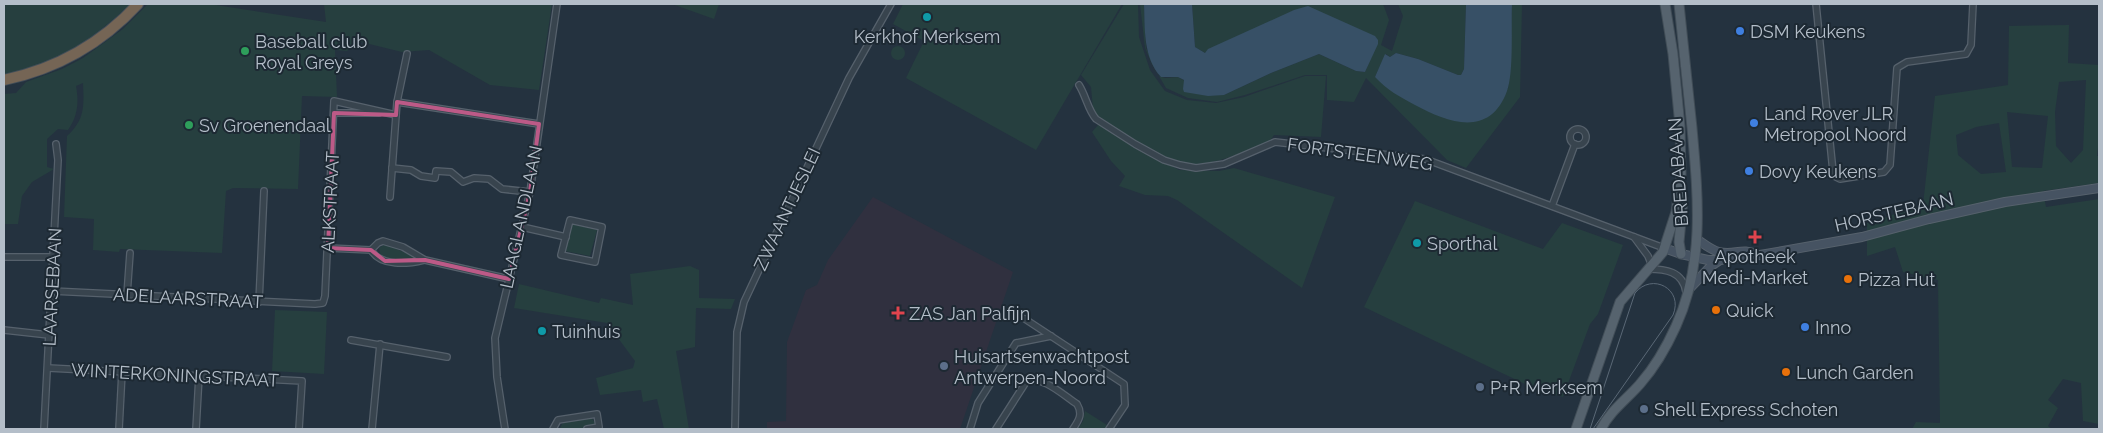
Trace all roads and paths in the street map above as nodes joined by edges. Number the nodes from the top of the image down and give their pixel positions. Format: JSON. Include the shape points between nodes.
{"nodes":[{"id":1,"x":138,"y":4,"type":"edge"},
{"id":2,"x":557,"y":4,"type":"edge"},
{"id":3,"x":891,"y":4,"type":"edge"},
{"id":4,"x":1665,"y":4,"type":"edge"},
{"id":5,"x":1679,"y":4,"type":"edge"},
{"id":6,"x":1816,"y":4,"type":"edge"},
{"id":7,"x":1973,"y":4,"type":"edge"},
{"id":8,"x":407,"y":54,"type":"dead end"},
{"id":9,"x":4,"y":80,"type":"edge"},
{"id":10,"x":1079,"y":85,"type":"dead end"},
{"id":11,"x":397,"y":102,"type":"junction"},
{"id":12,"x":334,"y":113,"type":"junction"},
{"id":13,"x":381,"y":113,"type":"junction"},
{"id":14,"x":396,"y":116,"type":"junction"},
{"id":15,"x":540,"y":124,"type":"junction"},
{"id":16,"x":56,"y":144,"type":"dead end"},
{"id":17,"x":1575,"y":144,"type":"dead end"},
{"id":18,"x":392,"y":168,"type":"junction"},
{"id":19,"x":1681,"y":174,"type":"junction"},
{"id":20,"x":2099,"y":188,"type":"edge"},
{"id":21,"x":264,"y":191,"type":"dead end"},
{"id":22,"x":530,"y":192,"type":"junction"},
{"id":23,"x":390,"y":197,"type":"dead end"},
{"id":24,"x":1552,"y":206,"type":"junction"},
{"id":25,"x":522,"y":227,"type":"junction"},
{"id":26,"x":1632,"y":236,"type":"junction"},
{"id":27,"x":566,"y":237,"type":"junction"},
{"id":28,"x":1679,"y":242,"type":"junction"},
{"id":29,"x":1697,"y":244,"type":"junction"},
{"id":30,"x":328,"y":248,"type":"junction"},
{"id":31,"x":1664,"y":248,"type":"junction"},
{"id":32,"x":371,"y":250,"type":"junction"},
{"id":33,"x":130,"y":253,"type":"dead end"},
{"id":34,"x":1681,"y":254,"type":"junction"},
{"id":35,"x":1758,"y":256,"type":"junction"},
{"id":36,"x":4,"y":257,"type":"edge"},
{"id":37,"x":53,"y":257,"type":"junction"},
{"id":38,"x":1696,"y":258,"type":"junction"},
{"id":39,"x":425,"y":260,"type":"junction"},
{"id":40,"x":1720,"y":260,"type":"junction"},
{"id":41,"x":1650,"y":268,"type":"junction"},
{"id":42,"x":509,"y":279,"type":"junction"},
{"id":43,"x":52,"y":291,"type":"junction"},
{"id":44,"x":1688,"y":292,"type":"junction"},
{"id":45,"x":127,"y":295,"type":"junction"},
{"id":46,"x":258,"y":302,"type":"junction"},
{"id":47,"x":323,"y":303,"type":"joint"},
{"id":48,"x":1025,"y":319,"type":"dead end"},
{"id":49,"x":4,"y":330,"type":"edge"},
{"id":50,"x":49,"y":335,"type":"junction"},
{"id":51,"x":1051,"y":336,"type":"junction"},
{"id":52,"x":352,"y":340,"type":"dead end"},
{"id":53,"x":380,"y":344,"type":"junction"},
{"id":54,"x":447,"y":357,"type":"dead end"},
{"id":55,"x":48,"y":368,"type":"junction"},
{"id":56,"x":122,"y":372,"type":"junction"},
{"id":57,"x":199,"y":376,"type":"junction"},
{"id":58,"x":44,"y":429,"type":"edge"},
{"id":59,"x":119,"y":429,"type":"edge"},
{"id":60,"x":196,"y":429,"type":"edge"},
{"id":61,"x":299,"y":429,"type":"edge"},
{"id":62,"x":372,"y":429,"type":"edge"},
{"id":63,"x":504,"y":429,"type":"edge"},
{"id":64,"x":553,"y":429,"type":"edge"},
{"id":65,"x":587,"y":429,"type":"edge"},
{"id":66,"x":735,"y":429,"type":"edge"},
{"id":67,"x":970,"y":429,"type":"edge"},
{"id":68,"x":996,"y":429,"type":"edge"},
{"id":69,"x":1073,"y":429,"type":"edge"},
{"id":70,"x":1109,"y":429,"type":"edge"},
{"id":71,"x":1576,"y":429,"type":"edge"},
{"id":72,"x":1601,"y":429,"type":"edge"}],
"edges":[{"from":1,"to":9,"type":"highway","via":[[109,31],[84,48],[42,69]]},
{"from":2,"to":15,"type":"street","name":"LAAGLANDLAAN"},
{"from":3,"to":66,"type":"street","name":"ZWAANTJESLEI","via":[[848,78],[744,302],[737,332]]},
{"from":4,"to":19,"type":"main road","name":"BREDABAAN","via":[[1680,126]]},
{"from":5,"to":29,"type":"main road","name":"BREDABAAN","via":[[1698,196]]},
{"from":6,"to":7,"type":"street","via":[[1833,172],[1840,179],[1884,172],[1890,165],[1897,68],[1907,62],[1966,54],[1971,45]]},
{"from":8,"to":11,"type":"street"},
{"from":10,"to":24,"type":"street","name":"FORTSTEENWEG","via":[[1096,119],[1142,148],[1180,165],[1196,168],[1216,166],[1275,142],[1424,159]]},
{"from":11,"to":14,"type":"street"},
{"from":11,"to":15,"type":"street"},
{"from":12,"to":13,"type":"street"},
{"from":12,"to":13,"type":"street","name":"ALKSTRAAT","via":[[334,100]]},
{"from":12,"to":30,"type":"street","name":"ALKSTRAAT"},
{"from":13,"to":14,"type":"street"},
{"from":14,"to":18,"type":"street"},
{"from":15,"to":22,"type":"street","name":"LAAGLANDLAAN"},
{"from":16,"to":37,"type":"street","name":"LAARSEBAAN"},
{"from":17,"to":24,"type":"street"},
{"from":18,"to":22,"type":"street","via":[[435,178],[436,170],[452,172],[463,182],[474,178],[489,179],[502,189]]},
{"from":18,"to":23,"type":"street"},
{"from":19,"to":28,"type":"main road","via":[[1683,195]]},
{"from":19,"to":31,"type":"main road","name":"BREDABAAN","via":[[1676,212]]},
{"from":20,"to":35,"type":"street","name":"HORSTEBAAN","via":[[2005,202],[1862,237]]},
{"from":21,"to":46,"type":"street"},
{"from":22,"to":25,"type":"street","name":"LAAGLANDLAAN"},
{"from":24,"to":26,"type":"street","name":"FORTSTEENWEG"},
{"from":25,"to":27,"type":"street"},
{"from":25,"to":42,"type":"street","name":"LAAGLANDLAAN"},
{"from":26,"to":31,"type":"street","name":"FORTSTEENWEG"},
{"from":26,"to":41,"type":"street","via":[[1648,256]]},
{"from":27,"to":27,"type":"street","via":[[561,255],[595,262],[602,227],[570,220]]},
{"from":28,"to":29,"type":"main road","via":[[1686,250],[1692,250]]},
{"from":28,"to":34,"type":"main road"},
{"from":29,"to":35,"type":"street","via":[[1717,252],[1748,250]]},
{"from":29,"to":38,"type":"main road","name":"BREDABAAN"},
{"from":30,"to":32,"type":"street"},
{"from":30,"to":47,"type":"street","name":"ALKSTRAAT"},
{"from":31,"to":34,"type":"street","name":"HORSTEBAAN"},
{"from":31,"to":41,"type":"main road","name":"BREDABAAN"},
{"from":32,"to":39,"type":"street","via":[[385,261],[410,263]]},
{"from":32,"to":39,"type":"street","via":[[383,241],[403,247]]},
{"from":33,"to":45,"type":"street"},
{"from":34,"to":38,"type":"street","name":"HORSTEBAAN"},
{"from":35,"to":40,"type":"street","name":"HORSTEBAAN"},
{"from":36,"to":37,"type":"street"},
{"from":37,"to":43,"type":"street","name":"LAARSEBAAN"},
{"from":38,"to":40,"type":"street","name":"HORSTEBAAN"},
{"from":38,"to":44,"type":"main road","name":"BREDABAAN"},
{"from":39,"to":42,"type":"street"},
{"from":40,"to":44,"type":"street","via":[[1710,266]]},
{"from":41,"to":44,"type":"street","via":[[1673,272]]},
{"from":41,"to":71,"type":"main road","name":"BREDABAAN","via":[[1620,302]]},
{"from":42,"to":63,"type":"street","name":"LAAGLANDLAAN","via":[[494,346]]},
{"from":43,"to":45,"type":"street","name":"ADELAARSTRAAT"},
{"from":43,"to":50,"type":"street","name":"LAARSEBAAN"},
{"from":44,"to":72,"type":"main road","name":"BREDABAAN","via":[[1676,326],[1661,354]]},
{"from":45,"to":46,"type":"street","name":"ADELAARSTRAAT"},
{"from":46,"to":47,"type":"street","name":"ADELAARSTRAAT"},
{"from":48,"to":51,"type":"street"},
{"from":49,"to":50,"type":"street"},
{"from":50,"to":55,"type":"street","name":"LAARSEBAAN"},
{"from":51,"to":67,"type":"street","via":[[1016,343],[978,403]]},
{"from":51,"to":70,"type":"street","via":[[1124,384],[1125,405]]},
{"from":52,"to":53,"type":"street"},
{"from":53,"to":54,"type":"street"},
{"from":53,"to":62,"type":"street"},
{"from":55,"to":56,"type":"street","name":"WINTERKONINGSTRAAT"},
{"from":55,"to":58,"type":"street","name":"LAARSEBAAN"},
{"from":56,"to":57,"type":"street","name":"WINTERKONINGSTRAAT"},
{"from":56,"to":59,"type":"street"},
{"from":57,"to":60,"type":"street"},
{"from":57,"to":61,"type":"street","name":"WINTERKONINGSTRAAT","via":[[302,381]]},
{"from":64,"to":65,"type":"street","via":[[558,420],[597,414],[599,427]]},
{"from":68,"to":69,"type":"street","via":[[1026,382],[1036,380],[1077,404],[1081,417]]}]}
